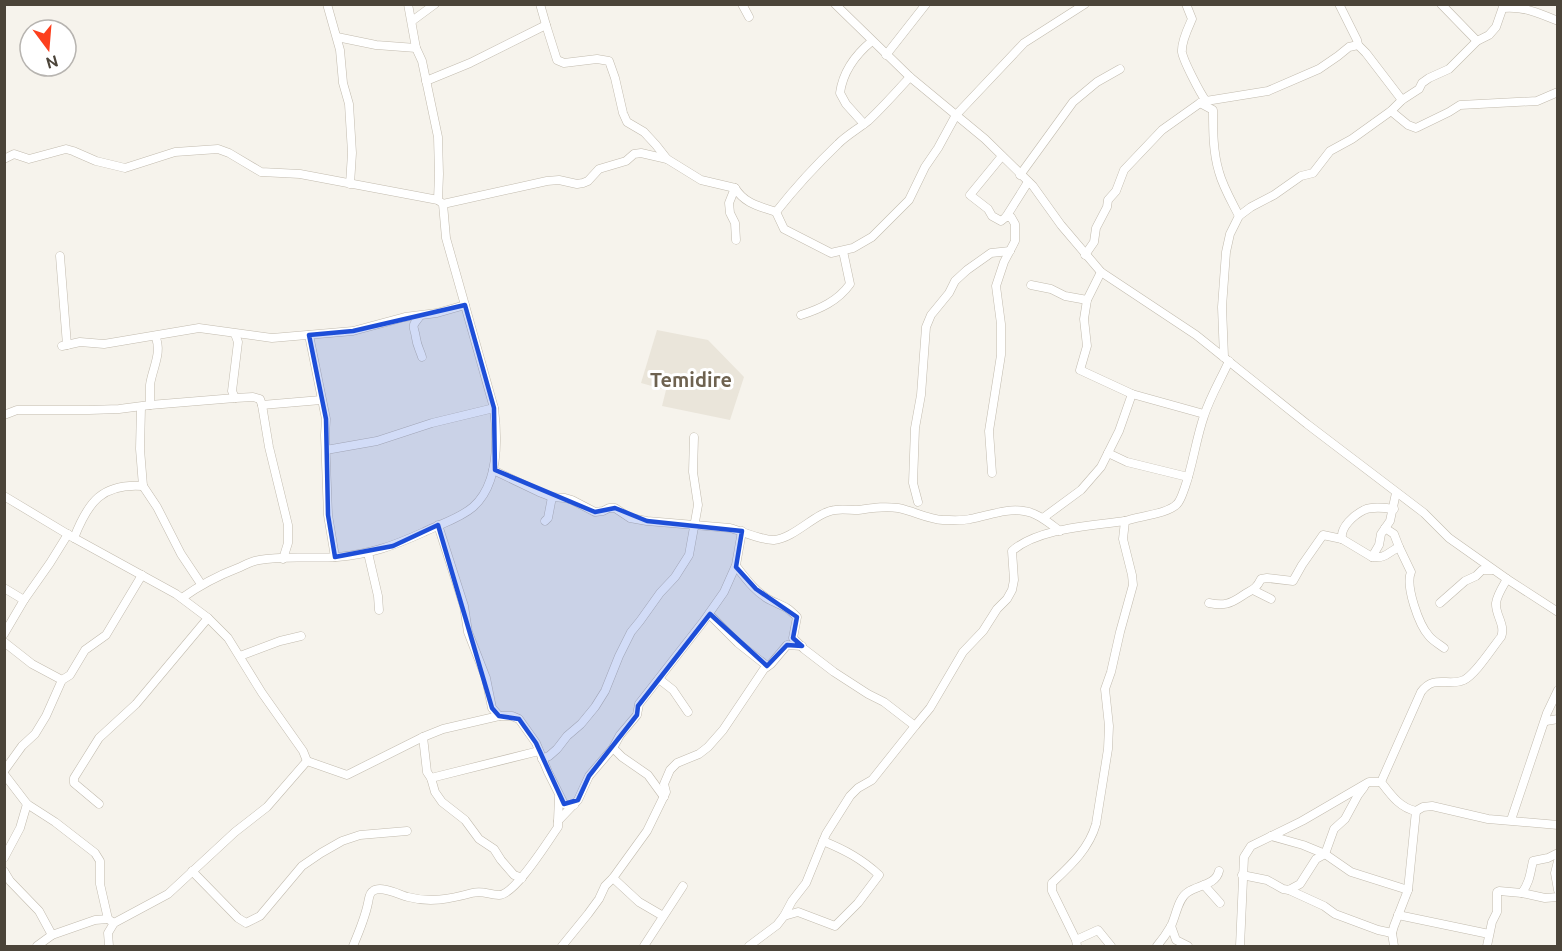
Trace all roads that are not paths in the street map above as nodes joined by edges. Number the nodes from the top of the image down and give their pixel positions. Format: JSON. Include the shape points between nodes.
{"nodes":[{"id":1,"x":327,"y":4,"type":"edge"},
{"id":2,"x":408,"y":4,"type":"edge"},
{"id":3,"x":435,"y":4,"type":"edge"},
{"id":4,"x":540,"y":4,"type":"edge"},
{"id":5,"x":742,"y":4,"type":"edge"},
{"id":6,"x":835,"y":4,"type":"edge"},
{"id":7,"x":926,"y":4,"type":"edge"},
{"id":8,"x":1085,"y":4,"type":"edge"},
{"id":9,"x":1186,"y":4,"type":"edge"},
{"id":10,"x":1340,"y":4,"type":"edge"},
{"id":11,"x":1441,"y":4,"type":"edge"},
{"id":12,"x":1504,"y":6,"type":"edge"},
{"id":13,"x":749,"y":17,"type":"dead end"},
{"id":14,"x":412,"y":21,"type":"junction"},
{"id":15,"x":1557,"y":21,"type":"edge"},
{"id":16,"x":546,"y":24,"type":"junction"},
{"id":17,"x":337,"y":37,"type":"junction"},
{"id":18,"x":872,"y":41,"type":"junction"},
{"id":19,"x":1478,"y":41,"type":"junction"},
{"id":20,"x":1358,"y":45,"type":"junction"},
{"id":21,"x":416,"y":48,"type":"junction"},
{"id":22,"x":886,"y":55,"type":"junction"},
{"id":23,"x":1120,"y":69,"type":"dead end"},
{"id":24,"x":909,"y":77,"type":"junction"},
{"id":25,"x":426,"y":81,"type":"junction"},
{"id":26,"x":1557,"y":92,"type":"edge"},
{"id":27,"x":1402,"y":100,"type":"junction"},
{"id":28,"x":1203,"y":102,"type":"junction"},
{"id":29,"x":1391,"y":111,"type":"junction"},
{"id":30,"x":956,"y":116,"type":"junction"},
{"id":31,"x":864,"y":124,"type":"junction"},
{"id":32,"x":1002,"y":156,"type":"junction"},
{"id":33,"x":4,"y":159,"type":"edge"},
{"id":34,"x":667,"y":159,"type":"junction"},
{"id":35,"x":1020,"y":176,"type":"junction"},
{"id":36,"x":1028,"y":182,"type":"junction"},
{"id":37,"x":350,"y":184,"type":"junction"},
{"id":38,"x":735,"y":188,"type":"junction"},
{"id":39,"x":440,"y":202,"type":"junction"},
{"id":40,"x":776,"y":212,"type":"junction"},
{"id":41,"x":1239,"y":216,"type":"junction"},
{"id":42,"x":1006,"y":217,"type":"junction"},
{"id":43,"x":736,"y":240,"type":"dead end"},
{"id":44,"x":843,"y":251,"type":"junction"},
{"id":45,"x":1010,"y":251,"type":"junction"},
{"id":46,"x":1085,"y":255,"type":"junction"},
{"id":47,"x":60,"y":256,"type":"dead end"},
{"id":48,"x":1101,"y":272,"type":"junction"},
{"id":49,"x":1031,"y":285,"type":"dead end"},
{"id":50,"x":1087,"y":300,"type":"junction"},
{"id":51,"x":465,"y":305,"type":"junction"},
{"id":52,"x":801,"y":315,"type":"dead end"},
{"id":53,"x":420,"y":316,"type":"junction"},
{"id":54,"x":235,"y":334,"type":"junction"},
{"id":55,"x":309,"y":334,"type":"junction"},
{"id":56,"x":155,"y":336,"type":"junction"},
{"id":57,"x":422,"y":357,"type":"dead end"},
{"id":58,"x":1226,"y":359,"type":"junction"},
{"id":59,"x":1132,"y":394,"type":"junction"},
{"id":60,"x":236,"y":398,"type":"junction"},
{"id":61,"x":321,"y":400,"type":"junction"},
{"id":62,"x":150,"y":405,"type":"junction"},
{"id":63,"x":262,"y":405,"type":"junction"},
{"id":64,"x":141,"y":406,"type":"junction"},
{"id":65,"x":494,"y":408,"type":"junction"},
{"id":66,"x":1204,"y":414,"type":"junction"},
{"id":67,"x":4,"y":415,"type":"edge"},
{"id":68,"x":694,"y":437,"type":"dead end"},
{"id":69,"x":326,"y":450,"type":"junction"},
{"id":70,"x":1108,"y":453,"type":"junction"},
{"id":71,"x":493,"y":470,"type":"junction"},
{"id":72,"x":992,"y":473,"type":"dead end"},
{"id":73,"x":1188,"y":477,"type":"junction"},
{"id":74,"x":143,"y":486,"type":"junction"},
{"id":75,"x":1396,"y":493,"type":"junction"},
{"id":76,"x":4,"y":496,"type":"edge"},
{"id":77,"x":552,"y":497,"type":"junction"},
{"id":78,"x":918,"y":502,"type":"dead end"},
{"id":79,"x":1394,"y":509,"type":"junction"},
{"id":80,"x":1043,"y":518,"type":"junction"},
{"id":81,"x":545,"y":520,"type":"dead end"},
{"id":82,"x":1125,"y":521,"type":"junction"},
{"id":83,"x":438,"y":525,"type":"junction"},
{"id":84,"x":695,"y":525,"type":"junction"},
{"id":85,"x":1385,"y":528,"type":"junction"},
{"id":86,"x":742,"y":531,"type":"junction"},
{"id":87,"x":1060,"y":531,"type":"junction"},
{"id":88,"x":71,"y":536,"type":"junction"},
{"id":89,"x":1342,"y":539,"type":"junction"},
{"id":90,"x":1399,"y":547,"type":"junction"},
{"id":91,"x":368,"y":553,"type":"junction"},
{"id":92,"x":335,"y":557,"type":"junction"},
{"id":93,"x":1372,"y":557,"type":"junction"},
{"id":94,"x":283,"y":559,"type":"junction"},
{"id":95,"x":736,"y":566,"type":"junction"},
{"id":96,"x":1496,"y":570,"type":"junction"},
{"id":97,"x":142,"y":574,"type":"junction"},
{"id":98,"x":1507,"y":579,"type":"junction"},
{"id":99,"x":201,"y":584,"type":"junction"},
{"id":100,"x":4,"y":588,"type":"edge"},
{"id":101,"x":1256,"y":589,"type":"junction"},
{"id":102,"x":182,"y":598,"type":"junction"},
{"id":103,"x":1271,"y":599,"type":"dead end"},
{"id":104,"x":24,"y":600,"type":"junction"},
{"id":105,"x":1209,"y":603,"type":"dead end"},
{"id":106,"x":1440,"y":603,"type":"dead end"},
{"id":107,"x":379,"y":610,"type":"dead end"},
{"id":108,"x":1557,"y":612,"type":"edge"},
{"id":109,"x":709,"y":614,"type":"junction"},
{"id":110,"x":208,"y":618,"type":"junction"},
{"id":111,"x":4,"y":634,"type":"edge"},
{"id":112,"x":301,"y":636,"type":"dead end"},
{"id":113,"x":4,"y":642,"type":"edge"},
{"id":114,"x":802,"y":646,"type":"junction"},
{"id":115,"x":1444,"y":648,"type":"dead end"},
{"id":116,"x":240,"y":656,"type":"junction"},
{"id":117,"x":767,"y":666,"type":"junction"},
{"id":118,"x":658,"y":679,"type":"junction"},
{"id":119,"x":62,"y":680,"type":"junction"},
{"id":120,"x":1557,"y":690,"type":"edge"},
{"id":121,"x":688,"y":712,"type":"dead end"},
{"id":122,"x":499,"y":716,"type":"junction"},
{"id":123,"x":1557,"y":718,"type":"edge"},
{"id":124,"x":1546,"y":721,"type":"junction"},
{"id":125,"x":915,"y":726,"type":"junction"},
{"id":126,"x":423,"y":737,"type":"junction"},
{"id":127,"x":613,"y":748,"type":"junction"},
{"id":128,"x":541,"y":755,"type":"junction"},
{"id":129,"x":307,"y":761,"type":"junction"},
{"id":130,"x":4,"y":772,"type":"edge"},
{"id":131,"x":431,"y":778,"type":"junction"},
{"id":132,"x":1369,"y":782,"type":"junction"},
{"id":133,"x":1381,"y":782,"type":"junction"},
{"id":134,"x":559,"y":795,"type":"junction"},
{"id":135,"x":664,"y":797,"type":"junction"},
{"id":136,"x":27,"y":804,"type":"junction"},
{"id":137,"x":99,"y":804,"type":"dead end"},
{"id":138,"x":574,"y":805,"type":"junction"},
{"id":139,"x":1416,"y":811,"type":"junction"},
{"id":140,"x":1511,"y":820,"type":"junction"},
{"id":141,"x":558,"y":821,"type":"junction"},
{"id":142,"x":1557,"y":825,"type":"edge"},
{"id":143,"x":407,"y":831,"type":"dead end"},
{"id":144,"x":1271,"y":836,"type":"junction"},
{"id":145,"x":823,"y":841,"type":"junction"},
{"id":146,"x":1557,"y":852,"type":"edge"},
{"id":147,"x":1324,"y":854,"type":"junction"},
{"id":148,"x":4,"y":858,"type":"edge"},
{"id":149,"x":1557,"y":861,"type":"edge"},
{"id":150,"x":4,"y":871,"type":"edge"},
{"id":151,"x":192,"y":871,"type":"junction"},
{"id":152,"x":1219,"y":871,"type":"dead end"},
{"id":153,"x":1242,"y":875,"type":"junction"},
{"id":154,"x":522,"y":878,"type":"junction"},
{"id":155,"x":613,"y":879,"type":"junction"},
{"id":156,"x":7,"y":883,"type":"edge"},
{"id":157,"x":1204,"y":885,"type":"junction"},
{"id":158,"x":683,"y":886,"type":"dead end"},
{"id":159,"x":1289,"y":890,"type":"junction"},
{"id":160,"x":1408,"y":890,"type":"junction"},
{"id":161,"x":1557,"y":890,"type":"edge"},
{"id":162,"x":1522,"y":893,"type":"junction"},
{"id":163,"x":1557,"y":897,"type":"edge"},
{"id":164,"x":1220,"y":903,"type":"dead end"},
{"id":165,"x":1398,"y":915,"type":"junction"},
{"id":166,"x":663,"y":916,"type":"junction"},
{"id":167,"x":784,"y":916,"type":"junction"},
{"id":168,"x":111,"y":921,"type":"junction"},
{"id":169,"x":1171,"y":926,"type":"junction"},
{"id":170,"x":1392,"y":933,"type":"junction"},
{"id":171,"x":1489,"y":934,"type":"junction"},
{"id":172,"x":51,"y":935,"type":"junction"},
{"id":173,"x":1077,"y":943,"type":"edge"},
{"id":174,"x":37,"y":946,"type":"edge"},
{"id":175,"x":109,"y":946,"type":"edge"},
{"id":176,"x":353,"y":946,"type":"edge"},
{"id":177,"x":562,"y":946,"type":"edge"},
{"id":178,"x":644,"y":946,"type":"edge"},
{"id":179,"x":749,"y":946,"type":"edge"},
{"id":180,"x":1110,"y":946,"type":"edge"},
{"id":181,"x":1157,"y":946,"type":"edge"},
{"id":182,"x":1188,"y":946,"type":"edge"},
{"id":183,"x":1240,"y":946,"type":"edge"},
{"id":184,"x":1394,"y":946,"type":"edge"},
{"id":185,"x":1487,"y":946,"type":"edge"}],
"edges":[{"from":1,"to":17,"type":"street"},
{"from":2,"to":14,"type":"street"},
{"from":3,"to":14,"type":"street"},
{"from":4,"to":16,"type":"street"},
{"from":5,"to":13,"type":"street"},
{"from":6,"to":18,"type":"street"},
{"from":7,"to":22,"type":"street"},
{"from":8,"to":30,"type":"street","via":[[1024,43]]},
{"from":9,"to":28,"type":"street","via":[[1192,19],[1182,53]]},
{"from":10,"to":20,"type":"street"},
{"from":11,"to":19,"type":"street"},
{"from":12,"to":15,"type":"street","via":[[1526,8]]},
{"from":12,"to":19,"type":"street","via":[[1496,27]]},
{"from":14,"to":21,"type":"street"},
{"from":16,"to":25,"type":"street"},
{"from":16,"to":34,"type":"street","via":[[557,60],[609,61],[627,122],[644,132]]},
{"from":17,"to":21,"type":"street"},
{"from":17,"to":37,"type":"street","via":[[349,105]]},
{"from":18,"to":22,"type":"street"},
{"from":18,"to":31,"type":"street","via":[[845,73],[840,93]]},
{"from":19,"to":27,"type":"street","via":[[1449,69],[1429,78]]},
{"from":20,"to":27,"type":"street"},
{"from":20,"to":28,"type":"street","via":[[1318,69],[1268,91]]},
{"from":21,"to":25,"type":"street"},
{"from":22,"to":24,"type":"street"},
{"from":23,"to":35,"type":"street","via":[[1073,102]]},
{"from":24,"to":30,"type":"street"},
{"from":24,"to":31,"type":"street"},
{"from":25,"to":39,"type":"street","via":[[438,137]]},
{"from":26,"to":29,"type":"street","via":[[1537,101],[1460,105],[1416,128]]},
{"from":27,"to":29,"type":"street"},
{"from":28,"to":41,"type":"street","via":[[1213,110],[1219,173]]},
{"from":28,"to":46,"type":"street","via":[[1162,130],[1124,170]]},
{"from":29,"to":41,"type":"street","via":[[1330,151],[1313,173],[1301,176]]},
{"from":30,"to":32,"type":"street"},
{"from":30,"to":44,"type":"street","via":[[909,200],[872,237]]},
{"from":31,"to":40,"type":"street","via":[[840,142]]},
{"from":32,"to":35,"type":"street"},
{"from":32,"to":42,"type":"street","via":[[970,195],[992,216],[1001,221]]},
{"from":33,"to":37,"type":"street","via":[[14,154],[29,159],[66,149],[125,168],[175,152],[218,149],[261,172],[300,174]]},
{"from":34,"to":38,"type":"street","via":[[700,180]]},
{"from":34,"to":39,"type":"street","via":[[634,154],[626,161],[599,169],[583,183],[547,181]]},
{"from":35,"to":36,"type":"street"},
{"from":36,"to":42,"type":"street"},
{"from":36,"to":46,"type":"street"},
{"from":37,"to":39,"type":"street"},
{"from":38,"to":40,"type":"street","via":[[751,204]]},
{"from":38,"to":43,"type":"street","via":[[729,203]]},
{"from":39,"to":51,"type":"street"},
{"from":40,"to":44,"type":"street","via":[[784,229],[831,253]]},
{"from":41,"to":58,"type":"street","via":[[1226,252],[1222,307]]},
{"from":42,"to":45,"type":"street","via":[[1011,217],[1015,224],[1015,241]]},
{"from":44,"to":52,"type":"street","via":[[850,284],[829,304]]},
{"from":45,"to":72,"type":"street","via":[[996,286],[1001,355],[989,431]]},
{"from":45,"to":78,"type":"street","via":[[991,253],[967,270],[955,281],[926,327],[915,428],[914,483]]},
{"from":46,"to":48,"type":"street"},
{"from":47,"to":56,"type":"street","via":[[65,346]]},
{"from":48,"to":50,"type":"street"},
{"from":48,"to":58,"type":"street"},
{"from":49,"to":50,"type":"street"},
{"from":50,"to":59,"type":"street","via":[[1087,346],[1080,370]]},
{"from":51,"to":53,"type":"street"},
{"from":51,"to":65,"type":"street"},
{"from":53,"to":55,"type":"street","via":[[353,331]]},
{"from":53,"to":57,"type":"street","via":[[413,328]]},
{"from":54,"to":55,"type":"street","via":[[272,338]]},
{"from":54,"to":56,"type":"street","via":[[199,328]]},
{"from":54,"to":60,"type":"street","via":[[238,342],[232,391]]},
{"from":55,"to":61,"type":"street"},
{"from":56,"to":62,"type":"street","via":[[158,349],[150,383]]},
{"from":58,"to":66,"type":"street"},
{"from":58,"to":75,"type":"street"},
{"from":59,"to":66,"type":"street"},
{"from":59,"to":70,"type":"street"},
{"from":60,"to":62,"type":"street"},
{"from":60,"to":63,"type":"street","via":[[253,397],[260,399]]},
{"from":61,"to":63,"type":"street"},
{"from":61,"to":69,"type":"street","via":[[326,419]]},
{"from":62,"to":64,"type":"street"},
{"from":63,"to":94,"type":"street","via":[[288,525]]},
{"from":64,"to":67,"type":"street","via":[[17,410]]},
{"from":64,"to":74,"type":"street"},
{"from":65,"to":69,"type":"street","via":[[377,441]]},
{"from":65,"to":71,"type":"street","via":[[497,431]]},
{"from":66,"to":73,"type":"street"},
{"from":68,"to":84,"type":"street","via":[[693,472],[698,505]]},
{"from":69,"to":92,"type":"street","via":[[328,515]]},
{"from":70,"to":73,"type":"street","via":[[1127,462]]},
{"from":70,"to":80,"type":"street","via":[[1081,490]]},
{"from":71,"to":77,"type":"street"},
{"from":71,"to":83,"type":"street","via":[[484,494],[474,506]]},
{"from":73,"to":82,"type":"street","via":[[1176,505]]},
{"from":74,"to":88,"type":"street","via":[[111,489],[96,498]]},
{"from":74,"to":99,"type":"street"},
{"from":75,"to":79,"type":"street"},
{"from":75,"to":96,"type":"street","via":[[1449,538]]},
{"from":76,"to":88,"type":"street"},
{"from":77,"to":81,"type":"street"},
{"from":77,"to":84,"type":"street","via":[[572,500],[595,512],[615,508],[630,518]]},
{"from":79,"to":85,"type":"street"},
{"from":79,"to":89,"type":"street","via":[[1365,509],[1344,528]]},
{"from":80,"to":86,"type":"street","via":[[1013,510],[942,520],[876,506],[832,510],[775,540]]},
{"from":80,"to":87,"type":"street"},
{"from":82,"to":87,"type":"street"},
{"from":82,"to":173,"type":"street","via":[[1123,539],[1133,585],[1105,689],[1108,749],[1096,825],[1088,845],[1051,885]]},
{"from":83,"to":91,"type":"street"},
{"from":83,"to":122,"type":"street","via":[[492,708]]},
{"from":84,"to":86,"type":"street"},
{"from":84,"to":128,"type":"street","via":[[689,555],[631,632],[600,699],[549,756]]},
{"from":85,"to":90,"type":"street","via":[[1394,534]]},
{"from":85,"to":93,"type":"street"},
{"from":86,"to":95,"type":"street"},
{"from":87,"to":125,"type":"street","via":[[1047,533],[1011,551],[1012,590],[963,652]]},
{"from":88,"to":97,"type":"street"},
{"from":88,"to":104,"type":"street"},
{"from":89,"to":93,"type":"street"},
{"from":89,"to":101,"type":"street","via":[[1323,535],[1293,581],[1261,579]]},
{"from":90,"to":93,"type":"street","via":[[1390,554]]},
{"from":90,"to":115,"type":"street","via":[[1411,572],[1409,584],[1419,622]]},
{"from":91,"to":92,"type":"street"},
{"from":91,"to":107,"type":"street"},
{"from":92,"to":94,"type":"street"},
{"from":94,"to":99,"type":"street","via":[[257,560]]},
{"from":95,"to":109,"type":"street"},
{"from":95,"to":114,"type":"street","via":[[756,590],[797,617],[793,638]]},
{"from":96,"to":98,"type":"street"},
{"from":96,"to":106,"type":"street","via":[[1482,570]]},
{"from":97,"to":102,"type":"street"},
{"from":97,"to":119,"type":"street","via":[[105,635],[85,650],[70,675]]},
{"from":98,"to":108,"type":"street"},
{"from":98,"to":133,"type":"street","via":[[1496,602],[1504,631],[1501,637],[1470,676],[1457,682],[1426,685]]},
{"from":99,"to":102,"type":"street"},
{"from":100,"to":104,"type":"street"},
{"from":101,"to":103,"type":"street","via":[[1258,594]]},
{"from":101,"to":105,"type":"street","via":[[1220,606]]},
{"from":102,"to":110,"type":"street"},
{"from":104,"to":111,"type":"street"},
{"from":109,"to":117,"type":"street"},
{"from":109,"to":118,"type":"street"},
{"from":110,"to":116,"type":"street"},
{"from":110,"to":137,"type":"street","via":[[136,704],[99,738],[74,778],[74,783]]},
{"from":112,"to":116,"type":"street"},
{"from":113,"to":119,"type":"street","via":[[32,664]]},
{"from":114,"to":117,"type":"street","via":[[787,645]]},
{"from":114,"to":125,"type":"street"},
{"from":116,"to":129,"type":"street"},
{"from":117,"to":135,"type":"street","via":[[708,747],[670,770]]},
{"from":118,"to":121,"type":"street"},
{"from":118,"to":127,"type":"street"},
{"from":119,"to":130,"type":"street","via":[[35,734]]},
{"from":120,"to":124,"type":"street"},
{"from":122,"to":126,"type":"street"},
{"from":122,"to":128,"type":"street","via":[[519,719]]},
{"from":123,"to":124,"type":"street"},
{"from":124,"to":140,"type":"street"},
{"from":125,"to":145,"type":"street","via":[[872,780],[850,796]]},
{"from":126,"to":129,"type":"street","via":[[347,776]]},
{"from":126,"to":131,"type":"street"},
{"from":127,"to":135,"type":"street","via":[[648,775]]},
{"from":127,"to":138,"type":"street","via":[[589,776]]},
{"from":128,"to":131,"type":"street"},
{"from":128,"to":134,"type":"street"},
{"from":129,"to":151,"type":"street","via":[[267,807]]},
{"from":130,"to":136,"type":"street"},
{"from":131,"to":154,"type":"street","via":[[442,802],[494,849],[514,875]]},
{"from":132,"to":133,"type":"street"},
{"from":132,"to":144,"type":"street"},
{"from":132,"to":147,"type":"street","via":[[1334,829]]},
{"from":133,"to":139,"type":"street","via":[[1396,801]]},
{"from":134,"to":138,"type":"street","via":[[564,804]]},
{"from":134,"to":141,"type":"street"},
{"from":135,"to":155,"type":"street","via":[[647,831]]},
{"from":136,"to":148,"type":"street"},
{"from":136,"to":168,"type":"street","via":[[95,853],[100,861],[100,884]]},
{"from":138,"to":141,"type":"street"},
{"from":139,"to":140,"type":"street","via":[[1432,806],[1488,819]]},
{"from":139,"to":160,"type":"street"},
{"from":140,"to":142,"type":"street"},
{"from":141,"to":154,"type":"street","via":[[558,827]]},
{"from":143,"to":151,"type":"street","via":[[360,835],[342,841],[302,866],[262,915],[246,923]]},
{"from":144,"to":147,"type":"street"},
{"from":144,"to":153,"type":"street","via":[[1251,846],[1244,857]]},
{"from":145,"to":167,"type":"street","via":[[806,883]]},
{"from":145,"to":167,"type":"street","via":[[861,860],[879,875],[835,926],[798,912]]},
{"from":146,"to":162,"type":"street","via":[[1533,861],[1530,879]]},
{"from":147,"to":159,"type":"street","via":[[1316,859],[1300,884]]},
{"from":147,"to":160,"type":"street","via":[[1351,872]]},
{"from":149,"to":161,"type":"street"},
{"from":150,"to":156,"type":"street"},
{"from":151,"to":168,"type":"street","via":[[168,894]]},
{"from":152,"to":157,"type":"street"},
{"from":153,"to":159,"type":"street","via":[[1268,880]]},
{"from":153,"to":183,"type":"street"},
{"from":154,"to":176,"type":"street","via":[[500,896],[479,891],[446,900],[421,899],[380,888],[373,890]]},
{"from":155,"to":166,"type":"street","via":[[639,902]]},
{"from":155,"to":177,"type":"street"},
{"from":156,"to":172,"type":"street","via":[[39,911]]},
{"from":157,"to":164,"type":"street"},
{"from":157,"to":169,"type":"street","via":[[1186,893]]},
{"from":158,"to":166,"type":"street"},
{"from":159,"to":170,"type":"street","via":[[1335,914]]},
{"from":160,"to":165,"type":"street"},
{"from":162,"to":163,"type":"street"},
{"from":162,"to":171,"type":"street","via":[[1497,892],[1497,912]]},
{"from":165,"to":170,"type":"street"},
{"from":165,"to":171,"type":"street"},
{"from":166,"to":178,"type":"street"},
{"from":167,"to":179,"type":"street"},
{"from":168,"to":172,"type":"street","via":[[95,920]]},
{"from":168,"to":175,"type":"street"},
{"from":169,"to":181,"type":"street"},
{"from":169,"to":182,"type":"street","via":[[1176,940]]},
{"from":170,"to":184,"type":"street"},
{"from":171,"to":185,"type":"street"},
{"from":172,"to":174,"type":"street"},
{"from":173,"to":180,"type":"street","via":[[1098,930]]}]}
